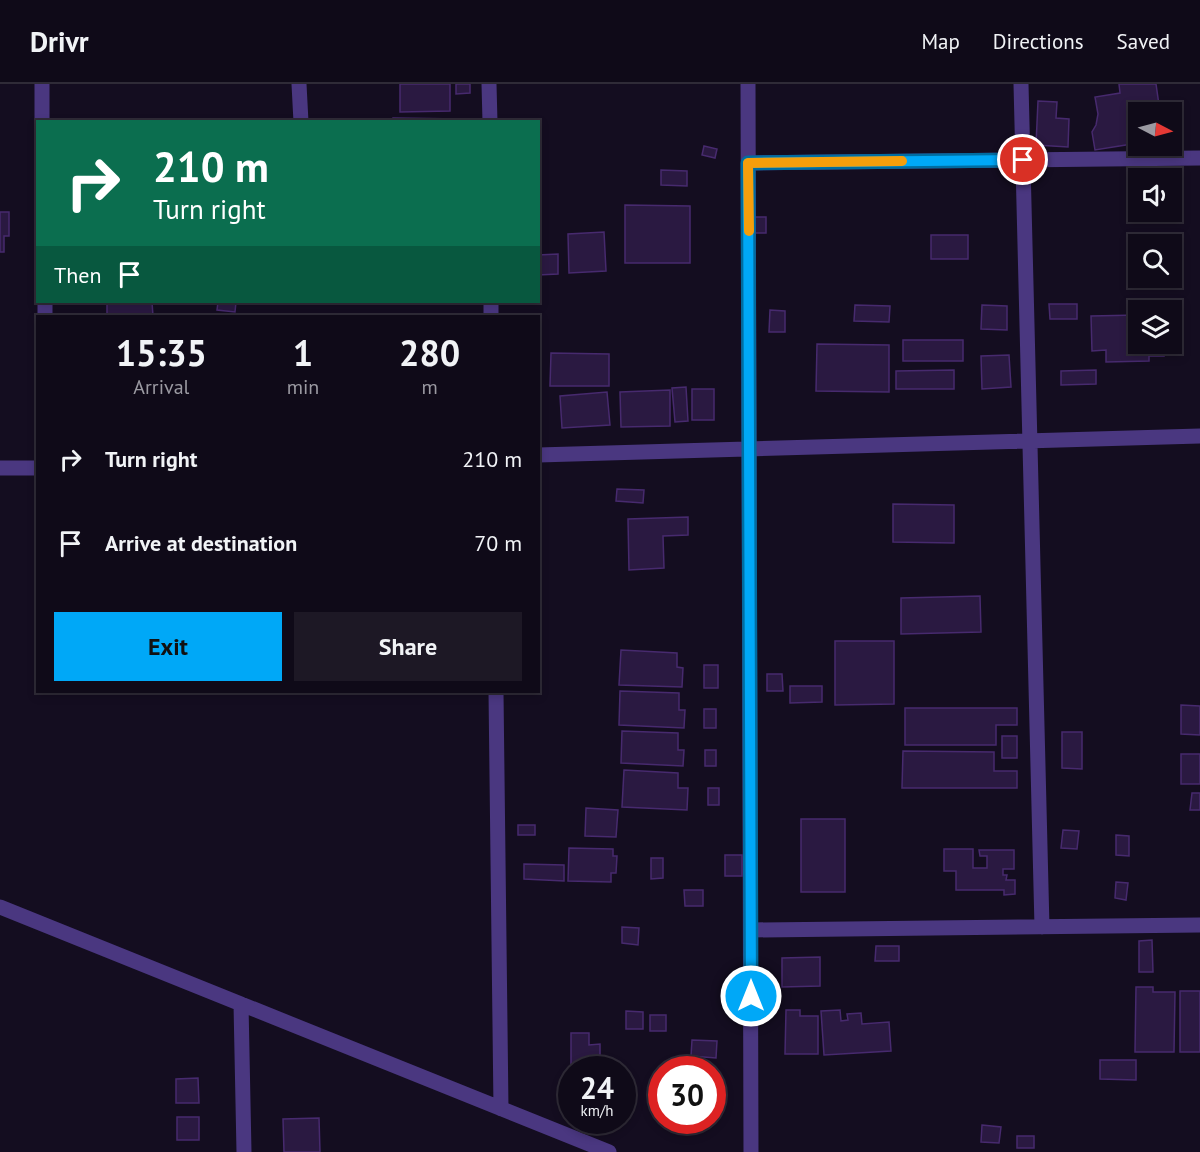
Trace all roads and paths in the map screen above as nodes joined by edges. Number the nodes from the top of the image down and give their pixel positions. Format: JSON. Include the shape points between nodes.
{"nodes":[{"id":1,"x":42,"y":84,"type":"edge"},
{"id":2,"x":299,"y":84,"type":"edge"},
{"id":3,"x":489,"y":84,"type":"edge"},
{"id":4,"x":748,"y":84,"type":"edge"},
{"id":5,"x":1021,"y":84,"type":"edge"},
{"id":6,"x":42,"y":120,"type":"edge"},
{"id":7,"x":301,"y":120,"type":"edge"},
{"id":8,"x":490,"y":120,"type":"edge"},
{"id":9,"x":1200,"y":158,"type":"edge"},
{"id":10,"x":1023,"y":160,"type":"junction"},
{"id":11,"x":748,"y":163,"type":"junction"},
{"id":12,"x":1200,"y":436,"type":"edge"},
{"id":13,"x":1030,"y":441,"type":"junction"},
{"id":14,"x":750,"y":449,"type":"junction"},
{"id":15,"x":540,"y":454,"type":"edge"},
{"id":16,"x":0,"y":468,"type":"edge"},
{"id":17,"x":36,"y":468,"type":"edge"},
{"id":18,"x":496,"y":693,"type":"edge"},
{"id":19,"x":0,"y":907,"type":"edge"},
{"id":20,"x":1200,"y":925,"type":"edge"},
{"id":21,"x":1042,"y":927,"type":"junction"},
{"id":22,"x":751,"y":930,"type":"junction"},
{"id":23,"x":240,"y":1004,"type":"junction"},
{"id":24,"x":501,"y":1109,"type":"junction"},
{"id":25,"x":244,"y":1152,"type":"edge"},
{"id":26,"x":609,"y":1152,"type":"edge"},
{"id":27,"x":751,"y":1152,"type":"edge"}],
"edges":[{"from":1,"to":6,"type":"street"},
{"from":2,"to":7,"type":"street"},
{"from":3,"to":8,"type":"street"},
{"from":4,"to":11,"type":"street"},
{"from":5,"to":10,"type":"street"},
{"from":9,"to":10,"type":"street"},
{"from":10,"to":11,"type":"street"},
{"from":10,"to":13,"type":"street"},
{"from":11,"to":14,"type":"street"},
{"from":12,"to":13,"type":"street"},
{"from":13,"to":14,"type":"street"},
{"from":13,"to":21,"type":"street"},
{"from":14,"to":15,"type":"street"},
{"from":14,"to":22,"type":"street"},
{"from":16,"to":17,"type":"street"},
{"from":18,"to":24,"type":"street"},
{"from":19,"to":23,"type":"street"},
{"from":20,"to":21,"type":"street"},
{"from":21,"to":22,"type":"street"},
{"from":22,"to":27,"type":"street"},
{"from":23,"to":24,"type":"street"},
{"from":23,"to":25,"type":"street"},
{"from":24,"to":26,"type":"street"}]}
